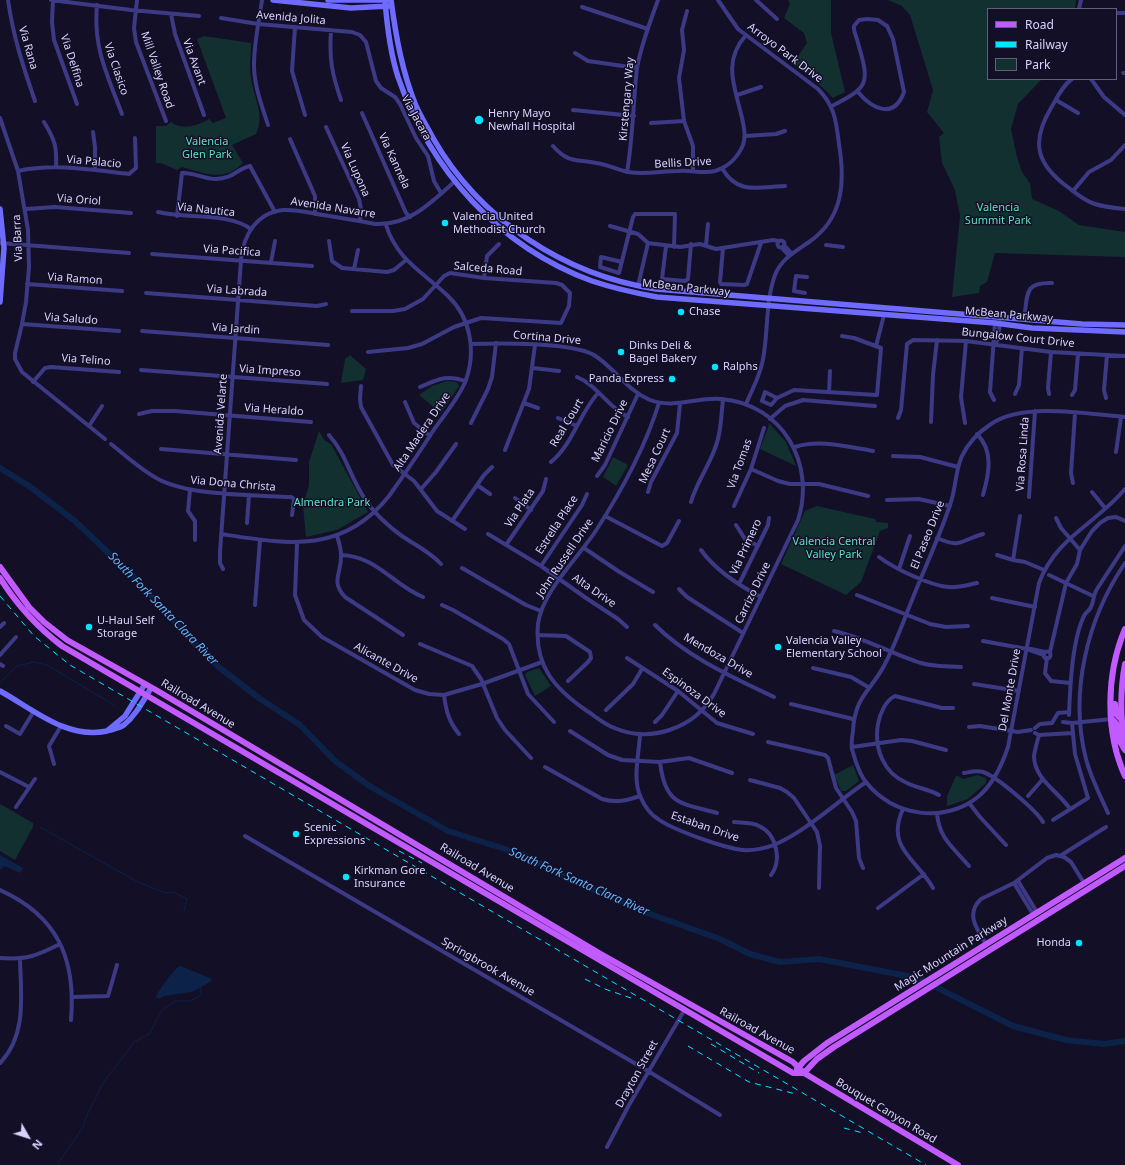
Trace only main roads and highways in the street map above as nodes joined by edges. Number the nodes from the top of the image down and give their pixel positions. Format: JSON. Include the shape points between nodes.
{"nodes":[{"id":1,"x":273,"y":0,"type":"edge"},
{"id":2,"x":328,"y":0,"type":"edge"},
{"id":3,"x":307,"y":2,"type":"edge"},
{"id":4,"x":385,"y":2,"type":"edge"},
{"id":5,"x":391,"y":2,"type":"edge"},
{"id":6,"x":0,"y":209,"type":"edge"},
{"id":7,"x":2,"y":243,"type":"edge"},
{"id":8,"x":0,"y":302,"type":"edge"},
{"id":9,"x":883,"y":307,"type":"junction"},
{"id":10,"x":900,"y":308,"type":"junction"},
{"id":11,"x":854,"y":313,"type":"junction"},
{"id":12,"x":884,"y":315,"type":"junction"},
{"id":13,"x":1125,"y":325,"type":"edge"},
{"id":14,"x":1125,"y":332,"type":"edge"},
{"id":15,"x":0,"y":567,"type":"edge"},
{"id":16,"x":0,"y":578,"type":"edge"},
{"id":17,"x":1125,"y":629,"type":"edge"},
{"id":18,"x":1125,"y":664,"type":"edge"},
{"id":19,"x":145,"y":684,"type":"junction"},
{"id":20,"x":151,"y":688,"type":"junction"},
{"id":21,"x":1,"y":693,"type":"edge"},
{"id":22,"x":144,"y":693,"type":"junction"},
{"id":23,"x":1111,"y":695,"type":"junction"},
{"id":24,"x":1112,"y":719,"type":"junction"},
{"id":25,"x":1121,"y":719,"type":"junction"},
{"id":26,"x":1125,"y":744,"type":"edge"},
{"id":27,"x":1125,"y":750,"type":"edge"},
{"id":28,"x":1125,"y":776,"type":"edge"},
{"id":29,"x":1125,"y":858,"type":"edge"},
{"id":30,"x":1125,"y":866,"type":"edge"},
{"id":31,"x":501,"y":903,"type":"junction"},
{"id":32,"x":534,"y":914,"type":"junction"},
{"id":33,"x":798,"y":1067,"type":"junction"},
{"id":34,"x":793,"y":1073,"type":"junction"},
{"id":35,"x":804,"y":1074,"type":"junction"},
{"id":36,"x":958,"y":1165,"type":"edge"}],
"edges":[{"from":1,"to":3,"type":"main road"},
{"from":2,"to":4,"type":"main road"},
{"from":3,"to":4,"type":"main road","via":[[351,8]]},
{"from":4,"to":5,"type":"main road"},
{"from":4,"to":11,"type":"main road","name":"McBean Parkway","via":[[391,49],[410,110],[454,182],[480,210],[511,237],[546,260],[591,280],[657,298]]},
{"from":5,"to":9,"type":"main road","name":"McBean Parkway","via":[[397,44],[416,106],[439,147],[464,183],[501,219],[549,252],[591,272],[638,286]]},
{"from":6,"to":7,"type":"main road"},
{"from":7,"to":8,"type":"main road","via":[[4,271]]},
{"from":9,"to":10,"type":"main road","name":"McBean Parkway"},
{"from":9,"to":11,"type":"main road","via":[[879,312]]},
{"from":10,"to":12,"type":"main road"},
{"from":10,"to":13,"type":"main road","name":"McBean Parkway"},
{"from":11,"to":12,"type":"main road","name":"McBean Parkway"},
{"from":12,"to":14,"type":"main road","name":"McBean Parkway","via":[[998,323],[1032,328]]},
{"from":15,"to":19,"type":"main road","name":"Railroad Avenue","via":[[29,607],[56,633]]},
{"from":16,"to":22,"type":"main road","name":"Railroad Avenue","via":[[20,606],[50,636]]},
{"from":17,"to":23,"type":"main road","via":[[1115,666]]},
{"from":18,"to":25,"type":"main road"},
{"from":19,"to":20,"type":"main road","name":"Railroad Avenue"},
{"from":19,"to":22,"type":"main road"},
{"from":20,"to":22,"type":"main road"},
{"from":20,"to":32,"type":"main road","name":"Railroad Avenue"},
{"from":21,"to":22,"type":"main road","via":[[61,726],[84,734],[108,730],[125,716]]},
{"from":22,"to":31,"type":"main road","name":"Railroad Avenue"},
{"from":23,"to":24,"type":"main road"},
{"from":23,"to":25,"type":"main road","via":[[1115,701],[1116,714]]},
{"from":24,"to":27,"type":"main road","via":[[1116,723],[1119,740]]},
{"from":24,"to":28,"type":"main road","via":[[1118,757]]},
{"from":25,"to":26,"type":"main road"},
{"from":29,"to":33,"type":"main road","name":"Magic Mountain Parkway","via":[[827,1043]]},
{"from":30,"to":35,"type":"main road","name":"Magic Mountain Parkway","via":[[834,1047],[817,1059]]},
{"from":31,"to":32,"type":"main road","via":[[509,903],[527,914]]},
{"from":31,"to":34,"type":"main road","name":"Railroad Avenue"},
{"from":32,"to":33,"type":"main road","name":"Railroad Avenue"},
{"from":33,"to":34,"type":"main road","name":"Magic Mountain Parkway"},
{"from":33,"to":35,"type":"main road","name":"Railroad Avenue"},
{"from":34,"to":35,"type":"main road","name":"Railroad Avenue"},
{"from":35,"to":36,"type":"main road","name":"Bouquet Canyon Road"}]}
